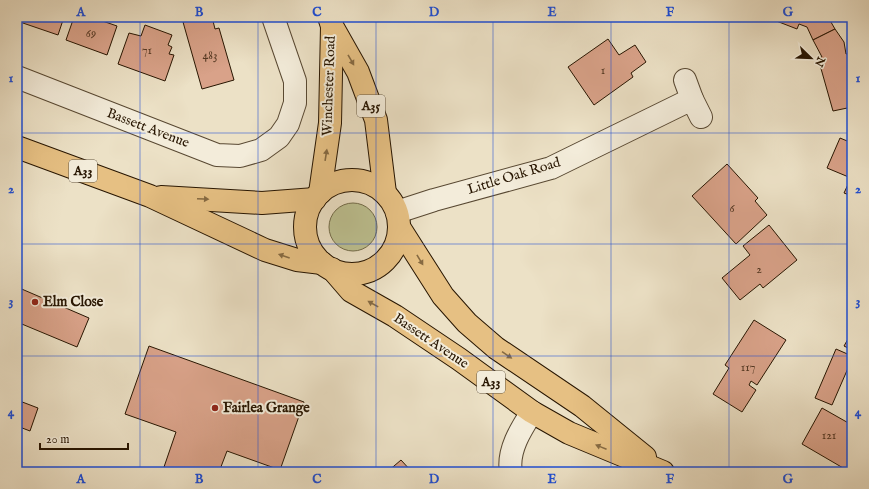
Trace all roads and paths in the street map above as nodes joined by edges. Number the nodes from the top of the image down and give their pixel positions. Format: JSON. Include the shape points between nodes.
{"nodes":[{"id":1,"x":273,"y":17,"type":"edge"},
{"id":2,"x":330,"y":21,"type":"edge"},
{"id":3,"x":17,"y":76,"type":"edge"},
{"id":4,"x":692,"y":99,"type":"dead end"},
{"id":5,"x":17,"y":147,"type":"edge"},
{"id":6,"x":385,"y":193,"type":"junction"},
{"id":7,"x":150,"y":196,"type":"junction"},
{"id":8,"x":317,"y":196,"type":"junction"},
{"id":9,"x":398,"y":219,"type":"junction"},
{"id":10,"x":327,"y":266,"type":"junction"},
{"id":11,"x":532,"y":412,"type":"junction"},
{"id":12,"x":512,"y":472,"type":"edge"},
{"id":13,"x":664,"y":472,"type":"edge"}],
"edges":[{"from":1,"to":3,"type":"street","name":"Bassett Avenue","via":[[295,81],[296,103],[288,124],[279,137],[261,150],[240,156],[217,155]]},
{"from":2,"to":6,"type":"main road","name":"Winchester Road","number":"A35","one_way":true,"via":[[358,72],[376,120]]},
{"from":8,"to":2,"type":"main road","name":"Winchester Road","number":"A35","one_way":true,"via":[[330,123]]},
{"from":4,"to":9,"type":"street","name":"Little Oak Road","via":[[551,168],[456,194]]},
{"from":5,"to":7,"type":"main road","number":"A33"},
{"from":6,"to":8,"type":"main road","via":[[374,185],[360,180],[345,180],[331,185]]},
{"from":6,"to":9,"type":"main road","via":[[392,202]]},
{"from":7,"to":8,"type":"main road","number":"A33","one_way":true,"via":[[262,203]]},
{"from":10,"to":7,"type":"main road","number":"A33","one_way":true,"via":[[265,250]]},
{"from":8,"to":10,"type":"main road","via":[[308,211],[307,239],[312,252]]},
{"from":9,"to":10,"type":"main road","via":[[397,241],[392,253],[383,263],[358,274],[345,273]]},
{"from":9,"to":13,"type":"main road","name":"Bassett Avenue","number":"A33","one_way":true,"via":[[442,296],[467,323],[496,348],[582,406]]},
{"from":11,"to":10,"type":"main road","name":"Bassett Avenue","number":"A33","one_way":true,"via":[[395,316],[351,291]]},
{"from":11,"to":12,"type":"street","via":[[522,427],[514,447]]},
{"from":13,"to":11,"type":"main road","name":"Bassett Avenue","number":"A33","one_way":true,"via":[[569,433]]}]}
